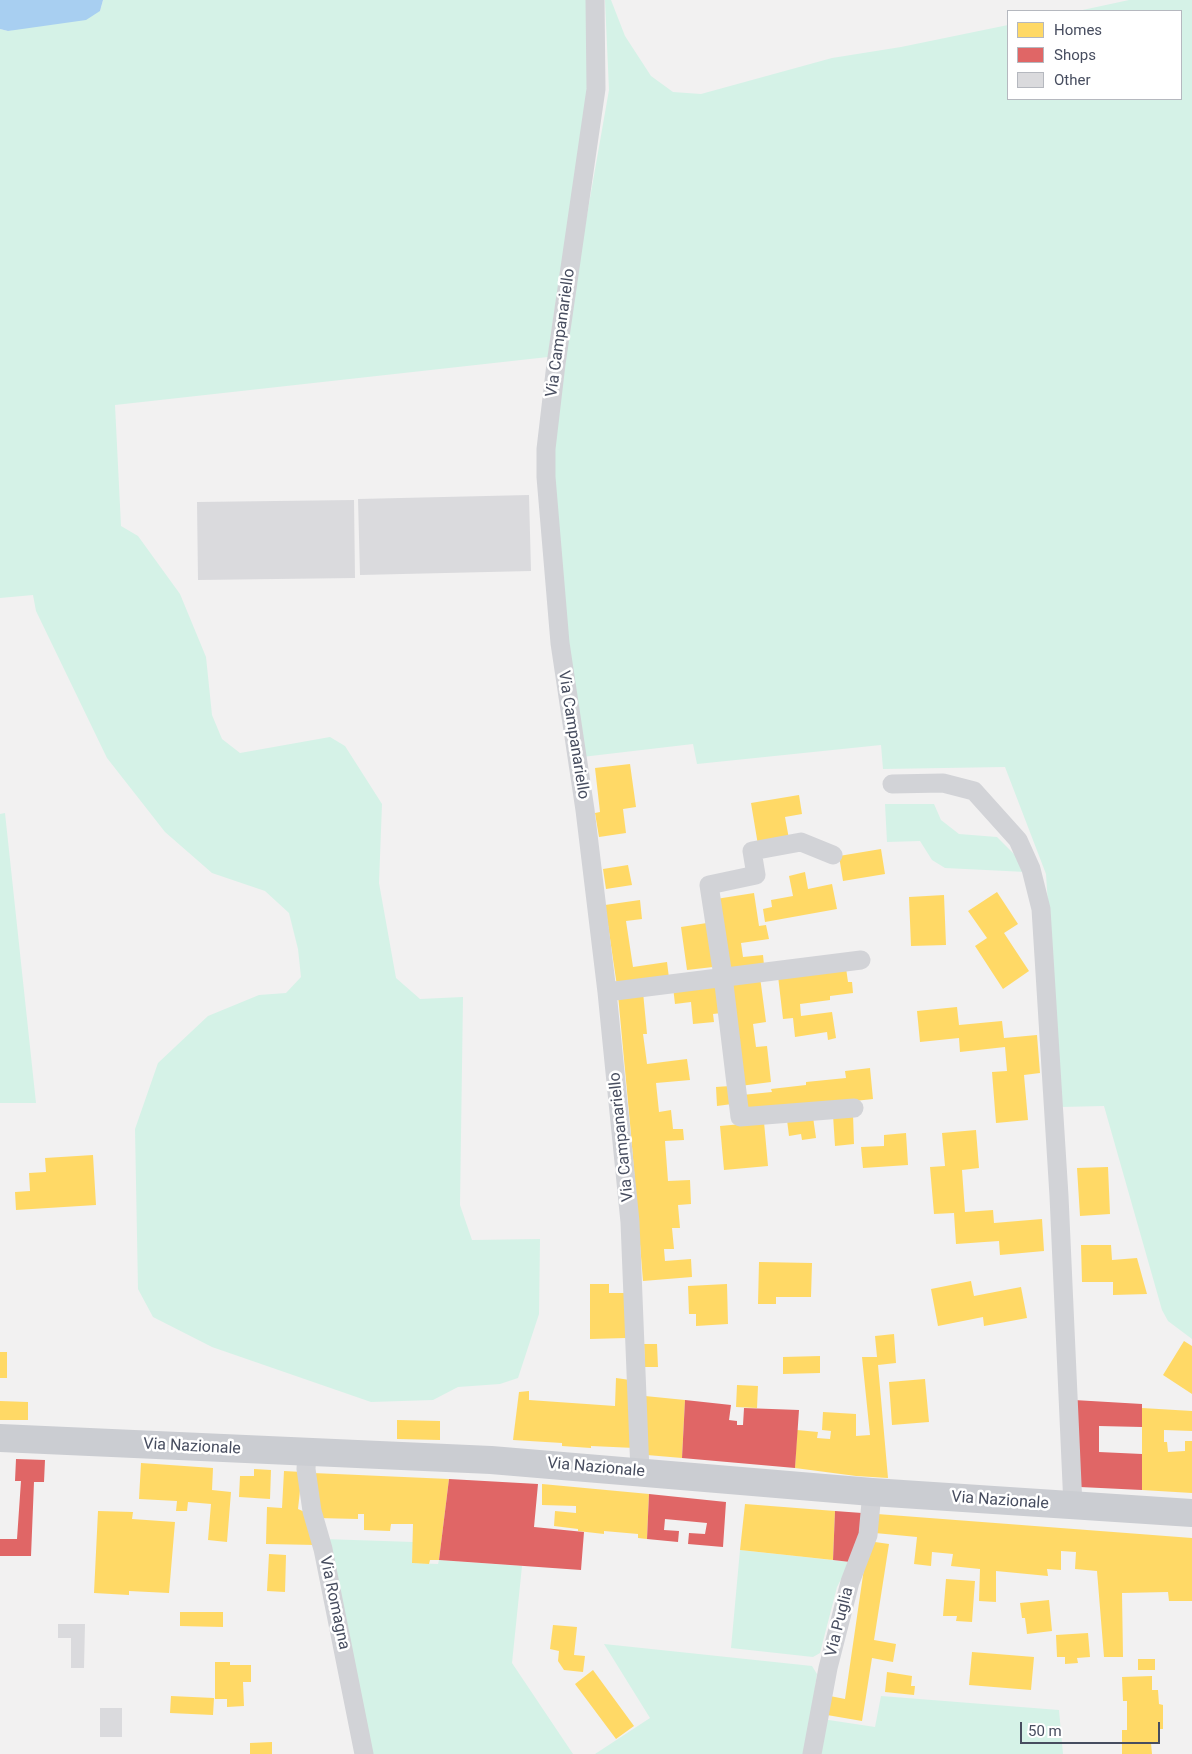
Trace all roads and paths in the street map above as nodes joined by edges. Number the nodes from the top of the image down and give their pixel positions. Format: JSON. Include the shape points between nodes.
{"nodes":[{"id":1,"x":595,"y":0,"type":"edge"},
{"id":2,"x":892,"y":784,"type":"dead end"},
{"id":3,"x":833,"y":855,"type":"dead end"},
{"id":4,"x":860,"y":960,"type":"dead end"},
{"id":5,"x":723,"y":976,"type":"junction"},
{"id":6,"x":607,"y":992,"type":"junction"},
{"id":7,"x":854,"y":1108,"type":"dead end"},
{"id":8,"x":0,"y":1438,"type":"edge"},
{"id":9,"x":307,"y":1452,"type":"junction"},
{"id":10,"x":640,"y":1472,"type":"junction"},
{"id":11,"x":872,"y":1492,"type":"junction"},
{"id":12,"x":1073,"y":1506,"type":"junction"},
{"id":13,"x":1192,"y":1513,"type":"edge"},
{"id":14,"x":364,"y":1754,"type":"edge"},
{"id":15,"x":812,"y":1754,"type":"edge"}],
"edges":[{"from":1,"to":6,"type":"street","name":"Via Campanariello","via":[[596,89],[556,364],[546,477],[560,643]]},
{"from":2,"to":12,"type":"street","via":[[943,783],[974,791],[1018,840],[1031,869],[1041,909],[1059,1196]]},
{"from":3,"to":5,"type":"street","via":[[801,842],[752,851],[756,875],[710,885]]},
{"from":4,"to":5,"type":"street"},
{"from":5,"to":6,"type":"street"},
{"from":5,"to":7,"type":"street","via":[[740,1117]]},
{"from":6,"to":10,"type":"street","name":"Via Campanariello","via":[[630,1222]]},
{"from":8,"to":9,"type":"main road","name":"Via Nazionale"},
{"from":9,"to":10,"type":"main road","name":"Via Nazionale","via":[[491,1460]]},
{"from":9,"to":14,"type":"street","name":"Via Romagna","via":[[312,1511],[323,1549]]},
{"from":10,"to":11,"type":"main road","name":"Via Nazionale"},
{"from":11,"to":12,"type":"main road","name":"Via Nazionale"},
{"from":11,"to":15,"type":"street","name":"Via Puglia","via":[[868,1534],[847,1592],[828,1668]]},
{"from":12,"to":13,"type":"main road","name":"Via Nazionale"}]}
